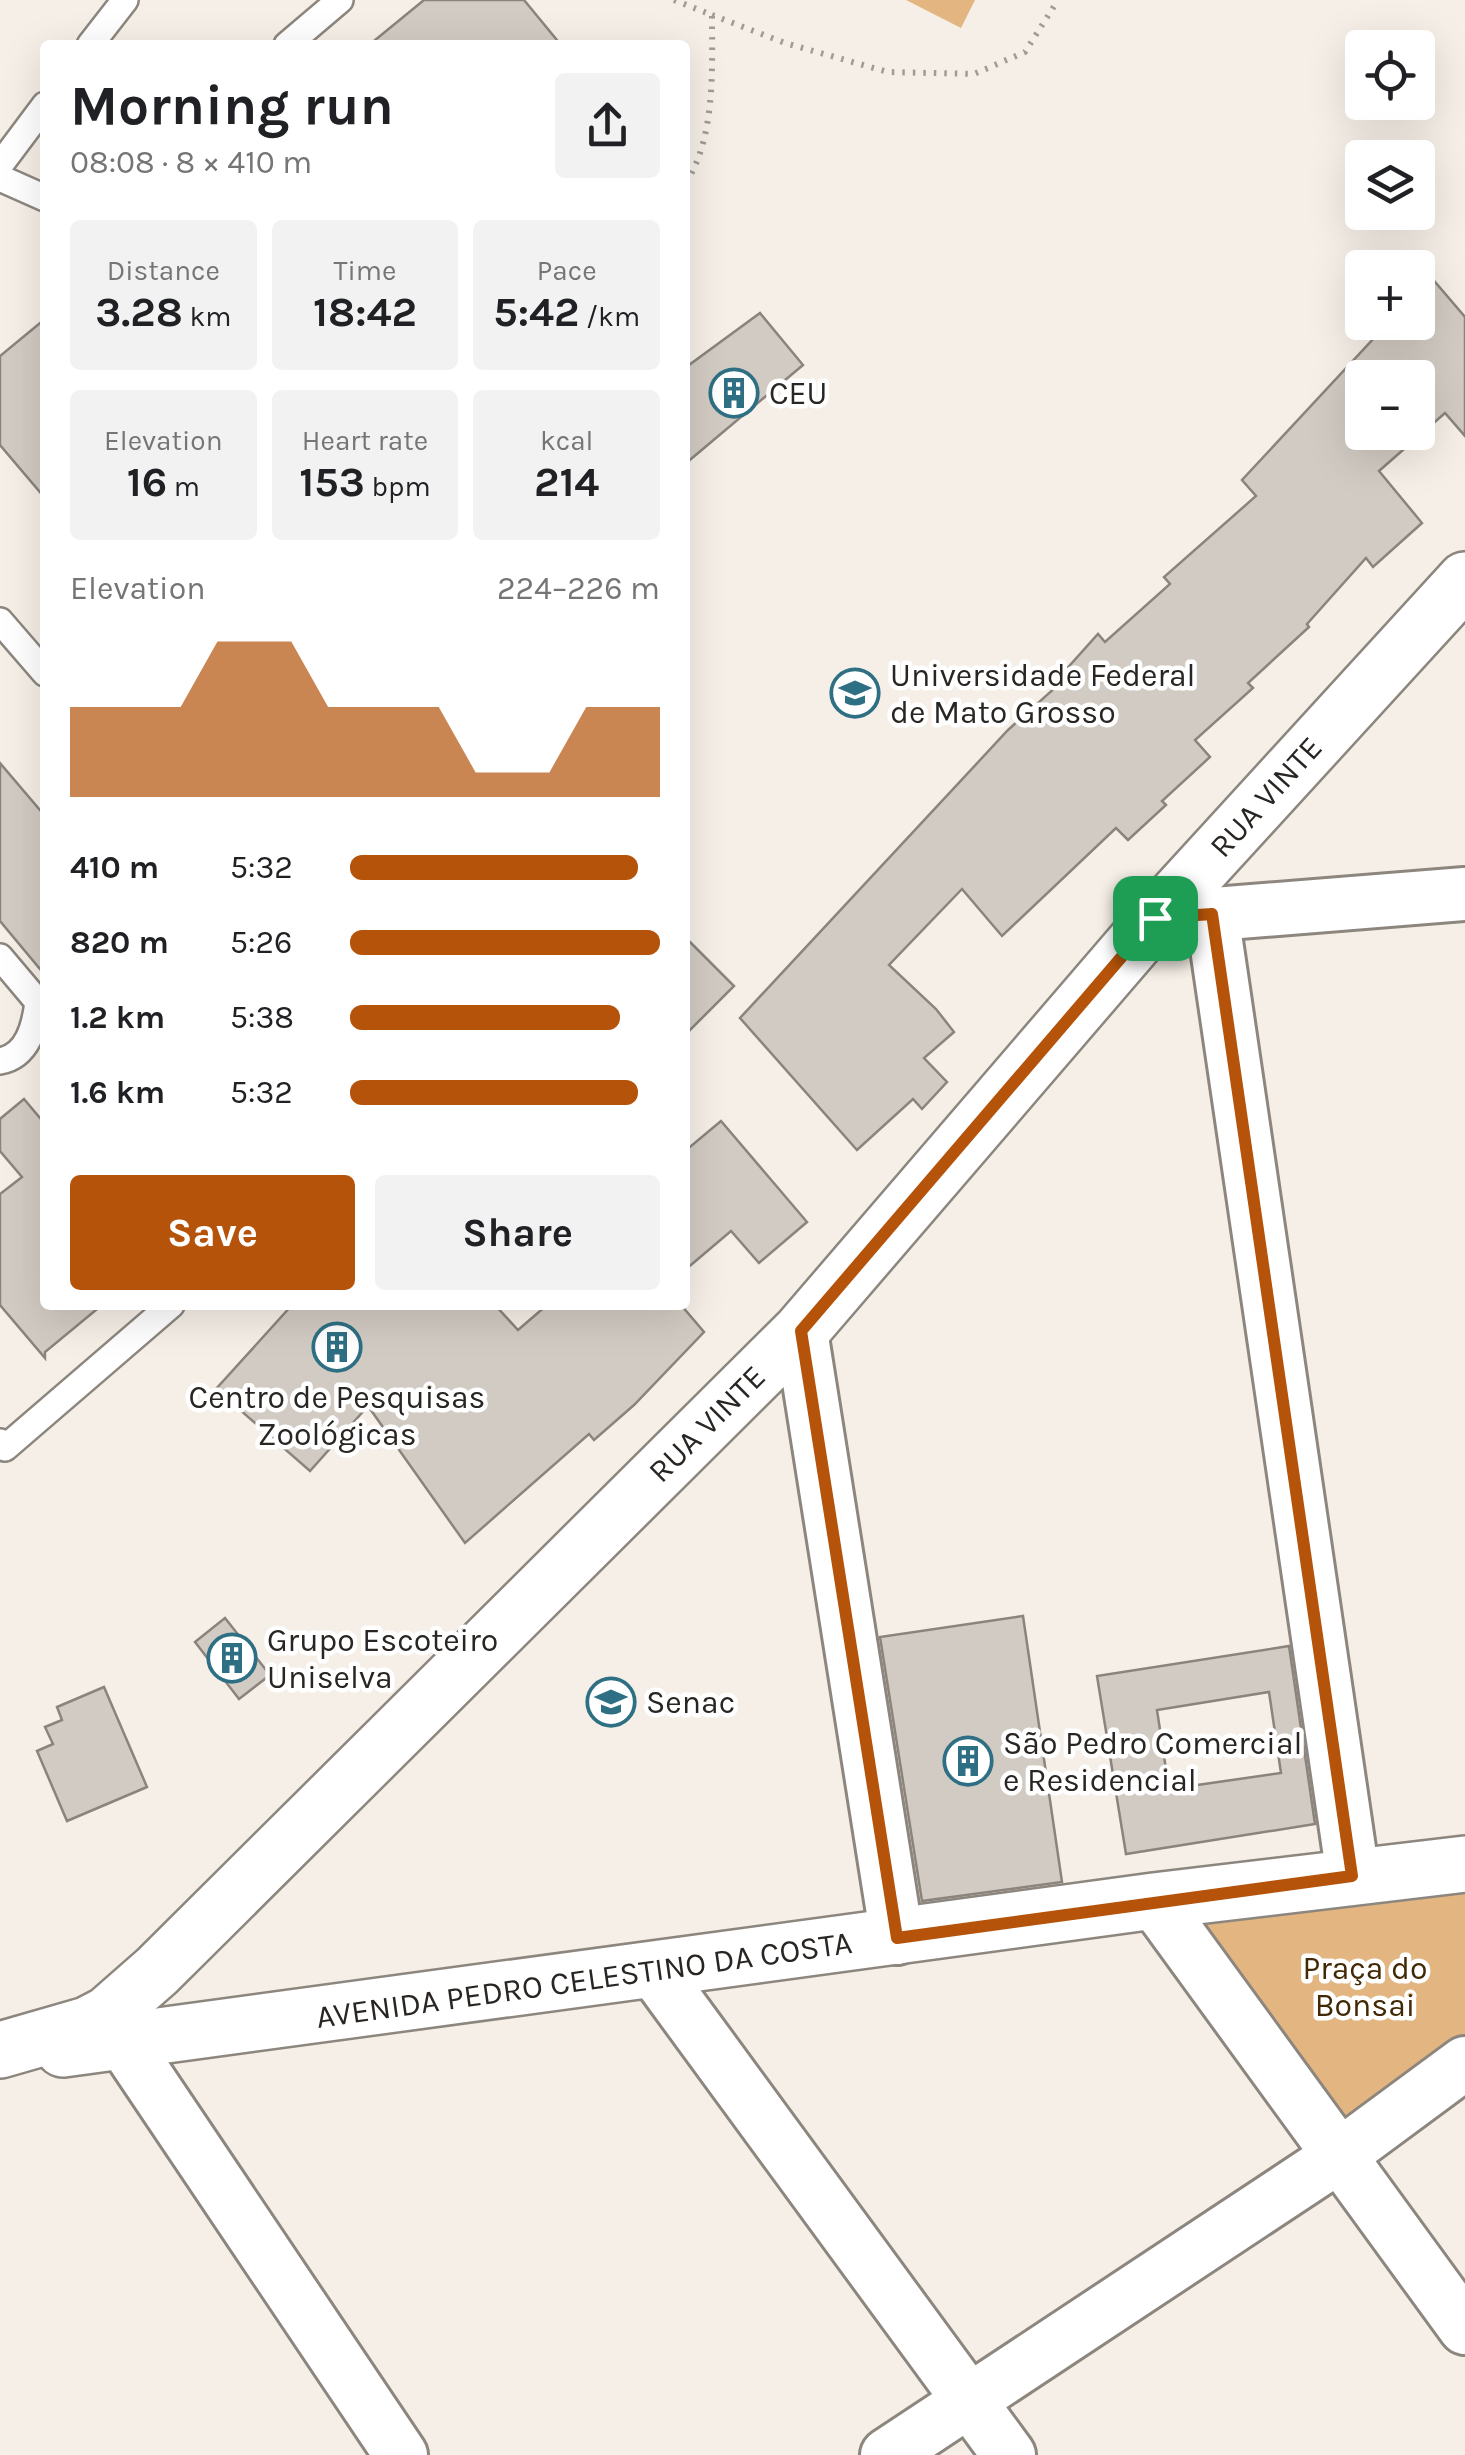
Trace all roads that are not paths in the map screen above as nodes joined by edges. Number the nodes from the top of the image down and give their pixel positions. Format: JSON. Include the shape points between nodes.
{"nodes":[{"id":1,"x":125,"y":0,"type":"edge"},
{"id":2,"x":340,"y":0,"type":"edge"},
{"id":3,"x":94,"y":40,"type":"edge"},
{"id":4,"x":293,"y":40,"type":"edge"},
{"id":5,"x":40,"y":112,"type":"edge"},
{"id":6,"x":0,"y":165,"type":"edge"},
{"id":7,"x":0,"y":178,"type":"edge"},
{"id":8,"x":40,"y":197,"type":"edge"},
{"id":9,"x":1465,"y":580,"type":"edge"},
{"id":10,"x":0,"y":622,"type":"edge"},
{"id":11,"x":40,"y":666,"type":"edge"},
{"id":12,"x":1465,"y":894,"type":"edge"},
{"id":13,"x":1212,"y":914,"type":"junction"},
{"id":14,"x":1155,"y":918,"type":"junction"},
{"id":15,"x":0,"y":957,"type":"edge"},
{"id":16,"x":0,"y":1061,"type":"edge"},
{"id":17,"x":165,"y":1310,"type":"edge"},
{"id":18,"x":801,"y":1331,"type":"junction"},
{"id":19,"x":0,"y":1442,"type":"edge"},
{"id":20,"x":1465,"y":1864,"type":"edge"},
{"id":21,"x":1352,"y":1876,"type":"junction"},
{"id":22,"x":1154,"y":1901,"type":"junction"},
{"id":23,"x":897,"y":1938,"type":"junction"},
{"id":24,"x":655,"y":1972,"type":"junction"},
{"id":25,"x":124,"y":2043,"type":"junction"},
{"id":26,"x":0,"y":2052,"type":"edge"},
{"id":27,"x":1465,"y":2063,"type":"edge"},
{"id":28,"x":1339,"y":2156,"type":"junction"},
{"id":29,"x":1465,"y":2328,"type":"edge"},
{"id":30,"x":969,"y":2398,"type":"junction"},
{"id":31,"x":400,"y":2455,"type":"edge"},
{"id":32,"x":887,"y":2455,"type":"edge"},
{"id":33,"x":1009,"y":2455,"type":"edge"}],
"edges":[{"from":1,"to":3,"type":"lane"},
{"from":2,"to":4,"type":"lane"},
{"from":5,"to":6,"type":"lane"},
{"from":7,"to":8,"type":"lane"},
{"from":9,"to":14,"type":"street","name":"RUA VINTE"},
{"from":10,"to":11,"type":"lane"},
{"from":12,"to":13,"type":"street"},
{"from":13,"to":14,"type":"street"},
{"from":13,"to":21,"type":"street"},
{"from":14,"to":18,"type":"street","name":"RUA VINTE"},
{"from":15,"to":16,"type":"lane","via":[[38,1002],[34,1034]]},
{"from":17,"to":19,"type":"lane","via":[[5,1448]]},
{"from":18,"to":23,"type":"street"},
{"from":18,"to":26,"type":"street","name":"RUA VINTE","via":[[145,1982],[86,2025]]},
{"from":20,"to":21,"type":"street","name":"AVENIDA PEDRO CELESTINO DA COSTA"},
{"from":21,"to":22,"type":"street","name":"AVENIDA PEDRO CELESTINO DA COSTA"},
{"from":22,"to":23,"type":"street","name":"AVENIDA PEDRO CELESTINO DA COSTA"},
{"from":22,"to":28,"type":"street"},
{"from":23,"to":24,"type":"street","name":"AVENIDA PEDRO CELESTINO DA COSTA"},
{"from":24,"to":25,"type":"street","name":"AVENIDA PEDRO CELESTINO DA COSTA"},
{"from":24,"to":30,"type":"street"},
{"from":25,"to":26,"type":"street","name":"AVENIDA PEDRO CELESTINO DA COSTA"},
{"from":25,"to":31,"type":"street"},
{"from":27,"to":28,"type":"street"},
{"from":28,"to":29,"type":"street"},
{"from":28,"to":30,"type":"street"},
{"from":30,"to":32,"type":"street"},
{"from":30,"to":33,"type":"street"}]}
